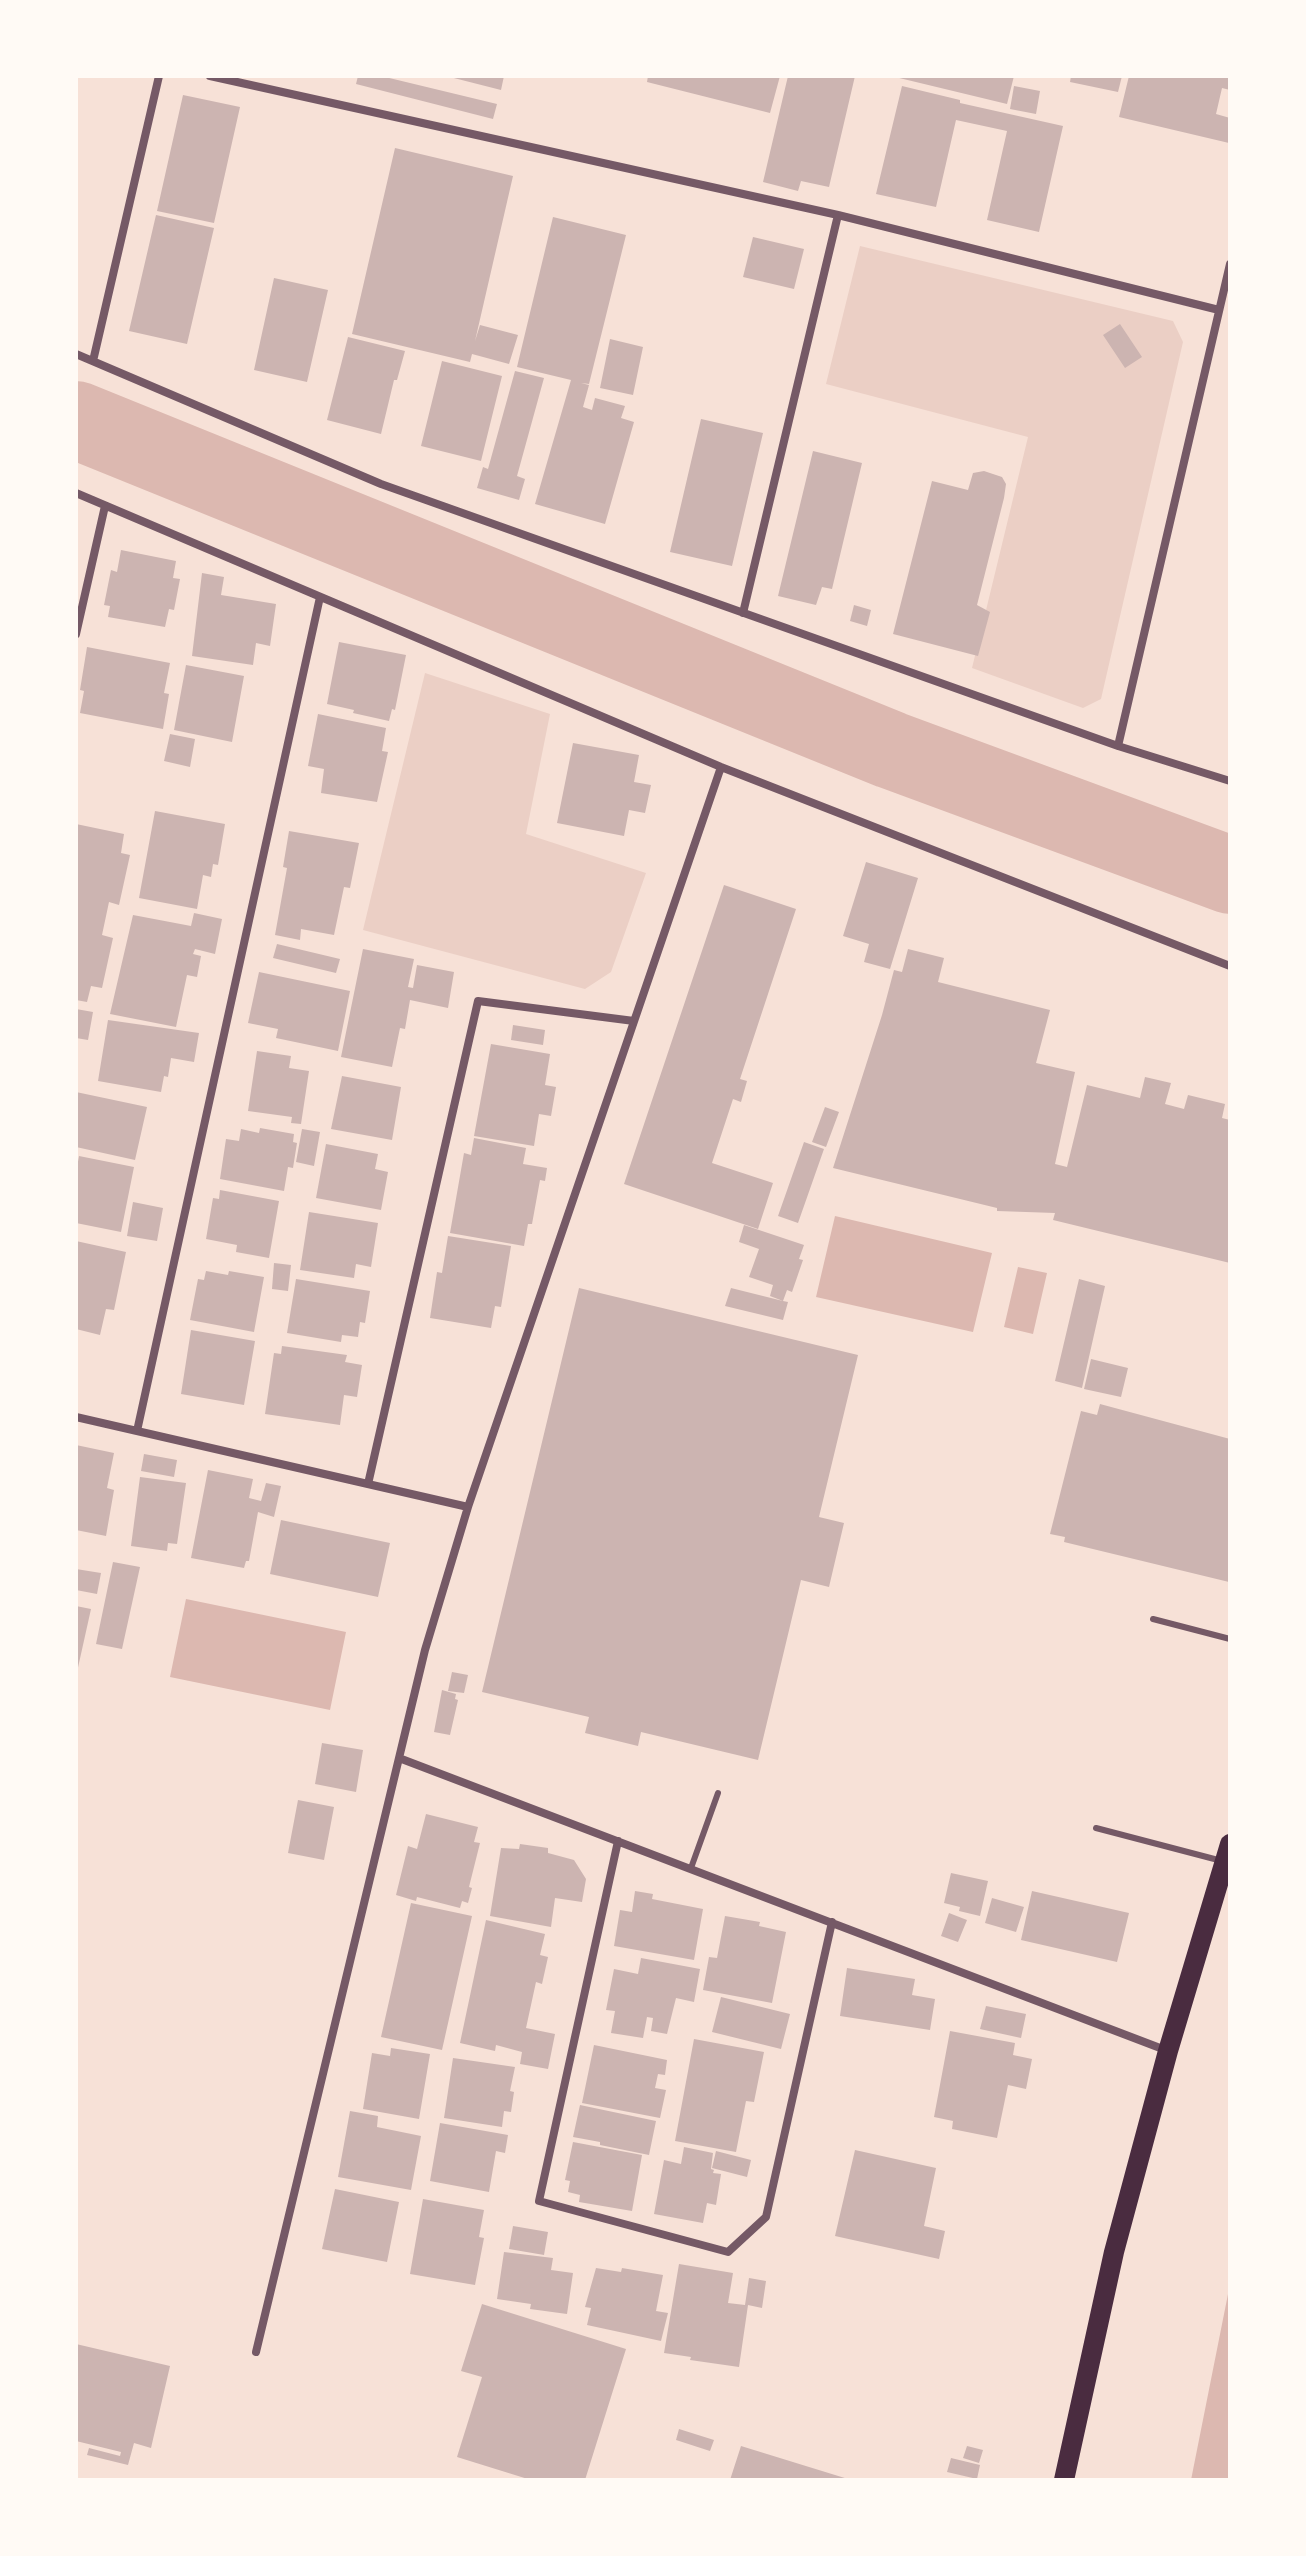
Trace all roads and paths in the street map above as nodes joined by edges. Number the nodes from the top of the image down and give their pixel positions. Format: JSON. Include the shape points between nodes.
{"nodes":[{"id":1,"x":159,"y":76,"type":"edge"},
{"id":2,"x":210,"y":76,"type":"edge"},
{"id":3,"x":838,"y":215,"type":"junction"},
{"id":4,"x":1230,"y":264,"type":"edge"},
{"id":5,"x":1219,"y":310,"type":"junction"},
{"id":6,"x":76,"y":354,"type":"edge"},
{"id":7,"x":93,"y":361,"type":"junction"},
{"id":8,"x":76,"y":493,"type":"edge"},
{"id":9,"x":105,"y":506,"type":"junction"},
{"id":10,"x":320,"y":597,"type":"junction"},
{"id":11,"x":743,"y":613,"type":"junction"},
{"id":12,"x":76,"y":634,"type":"edge"},
{"id":13,"x":1118,"y":746,"type":"junction"},
{"id":14,"x":721,"y":767,"type":"junction"},
{"id":15,"x":1230,"y":781,"type":"edge"},
{"id":16,"x":1230,"y":966,"type":"edge"},
{"id":17,"x":634,"y":1021,"type":"junction"},
{"id":18,"x":76,"y":1417,"type":"edge"},
{"id":19,"x":137,"y":1431,"type":"junction"},
{"id":20,"x":368,"y":1484,"type":"junction"},
{"id":21,"x":468,"y":1507,"type":"junction"},
{"id":22,"x":1153,"y":1619,"type":"dead end"},
{"id":23,"x":1230,"y":1639,"type":"edge"},
{"id":24,"x":399,"y":1758,"type":"junction"},
{"id":25,"x":718,"y":1793,"type":"dead end"},
{"id":26,"x":1096,"y":1828,"type":"dead end"},
{"id":27,"x":618,"y":1841,"type":"junction"},
{"id":28,"x":1228,"y":1853,"type":"edge"},
{"id":29,"x":691,"y":1868,"type":"junction"},
{"id":30,"x":832,"y":1922,"type":"junction"},
{"id":31,"x":1168,"y":2051,"type":"junction"},
{"id":32,"x":256,"y":2352,"type":"dead end"},
{"id":33,"x":1064,"y":2480,"type":"edge"}],
"edges":[{"from":1,"to":7,"type":"street"},
{"from":2,"to":3,"type":"street"},
{"from":3,"to":5,"type":"street"},
{"from":3,"to":11,"type":"street"},
{"from":4,"to":5,"type":"street"},
{"from":5,"to":13,"type":"street"},
{"from":6,"to":7,"type":"street"},
{"from":7,"to":11,"type":"street","via":[[381,484]]},
{"from":8,"to":9,"type":"street"},
{"from":9,"to":10,"type":"street"},
{"from":9,"to":12,"type":"street"},
{"from":10,"to":14,"type":"street"},
{"from":10,"to":19,"type":"street"},
{"from":11,"to":13,"type":"street"},
{"from":13,"to":15,"type":"street"},
{"from":14,"to":16,"type":"street"},
{"from":14,"to":17,"type":"street"},
{"from":17,"to":20,"type":"street","via":[[478,1001]]},
{"from":17,"to":21,"type":"street"},
{"from":18,"to":19,"type":"street"},
{"from":19,"to":20,"type":"street"},
{"from":20,"to":21,"type":"street"},
{"from":21,"to":24,"type":"street"},
{"from":22,"to":23,"type":"lane"},
{"from":24,"to":27,"type":"street"},
{"from":24,"to":32,"type":"street"},
{"from":25,"to":29,"type":"lane"},
{"from":26,"to":28,"type":"lane"},
{"from":27,"to":29,"type":"street"},
{"from":27,"to":30,"type":"street","via":[[539,2201],[728,2252],[766,2217]]},
{"from":28,"to":31,"type":"main road"},
{"from":29,"to":30,"type":"street"},
{"from":30,"to":31,"type":"street"},
{"from":31,"to":33,"type":"main road","via":[[1114,2252]]}]}
